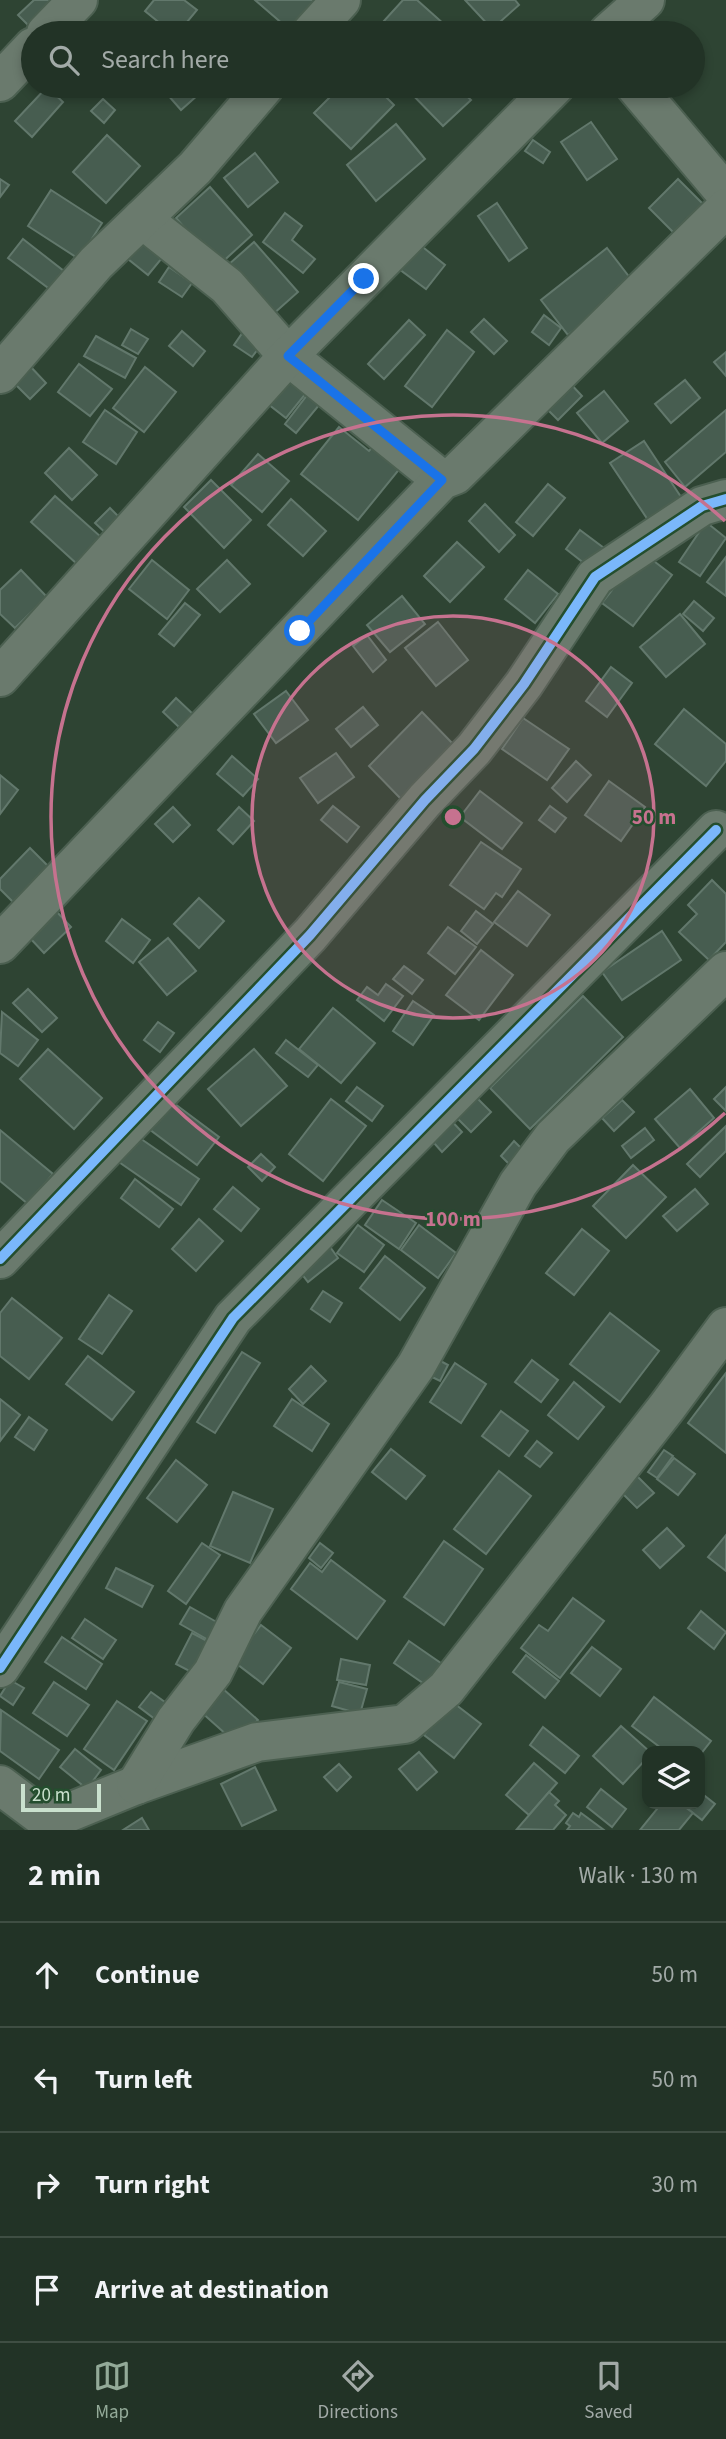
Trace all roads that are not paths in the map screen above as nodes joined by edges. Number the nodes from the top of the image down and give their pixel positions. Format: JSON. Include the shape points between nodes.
{"nodes":[{"id":1,"x":78,"y":0,"type":"edge"},
{"id":2,"x":341,"y":0,"type":"edge"},
{"id":3,"x":645,"y":0,"type":"edge"},
{"id":4,"x":58,"y":21,"type":"edge"},
{"id":5,"x":323,"y":21,"type":"edge"},
{"id":6,"x":621,"y":21,"type":"edge"},
{"id":7,"x":21,"y":60,"type":"edge"},
{"id":8,"x":0,"y":82,"type":"edge"},
{"id":9,"x":255,"y":98,"type":"edge"},
{"id":10,"x":543,"y":98,"type":"edge"},
{"id":11,"x":645,"y":98,"type":"edge"},
{"id":12,"x":726,"y":194,"type":"edge"},
{"id":13,"x":726,"y":208,"type":"edge"},
{"id":14,"x":142,"y":219,"type":"junction"},
{"id":15,"x":288,"y":356,"type":"junction"},
{"id":16,"x":0,"y":374,"type":"edge"},
{"id":17,"x":442,"y":480,"type":"junction"},
{"id":18,"x":726,"y":499,"type":"edge"},
{"id":19,"x":0,"y":677,"type":"edge"},
{"id":20,"x":716,"y":830,"type":"dead end"},
{"id":21,"x":0,"y":944,"type":"edge"},
{"id":22,"x":726,"y":971,"type":"edge"},
{"id":23,"x":0,"y":1259,"type":"edge"},
{"id":24,"x":726,"y":1326,"type":"edge"},
{"id":25,"x":0,"y":1668,"type":"edge"},
{"id":26,"x":0,"y":1785,"type":"edge"},
{"id":27,"x":136,"y":1785,"type":"junction"},
{"id":28,"x":50,"y":1825,"type":"edge"}],
"edges":[{"from":1,"to":4,"type":"street"},
{"from":2,"to":5,"type":"street"},
{"from":3,"to":6,"type":"street"},
{"from":7,"to":8,"type":"street"},
{"from":9,"to":14,"type":"street"},
{"from":10,"to":15,"type":"street"},
{"from":11,"to":12,"type":"street"},
{"from":13,"to":17,"type":"street","via":[[455,475]]},
{"from":14,"to":15,"type":"street","via":[[227,286]]},
{"from":14,"to":16,"type":"street","via":[[96,263]]},
{"from":15,"to":17,"type":"street"},
{"from":15,"to":19,"type":"street"},
{"from":17,"to":21,"type":"street"},
{"from":18,"to":23,"type":"street","via":[[702,506],[595,577],[474,749],[310,934]]},
{"from":20,"to":25,"type":"street","via":[[233,1318]]},
{"from":22,"to":27,"type":"street","via":[[553,1137],[518,1184],[416,1366],[243,1611],[213,1672],[176,1720]]},
{"from":24,"to":27,"type":"street","via":[[446,1689],[405,1724],[257,1742]]},
{"from":26,"to":28,"type":"street"},
{"from":27,"to":28,"type":"street"}]}
